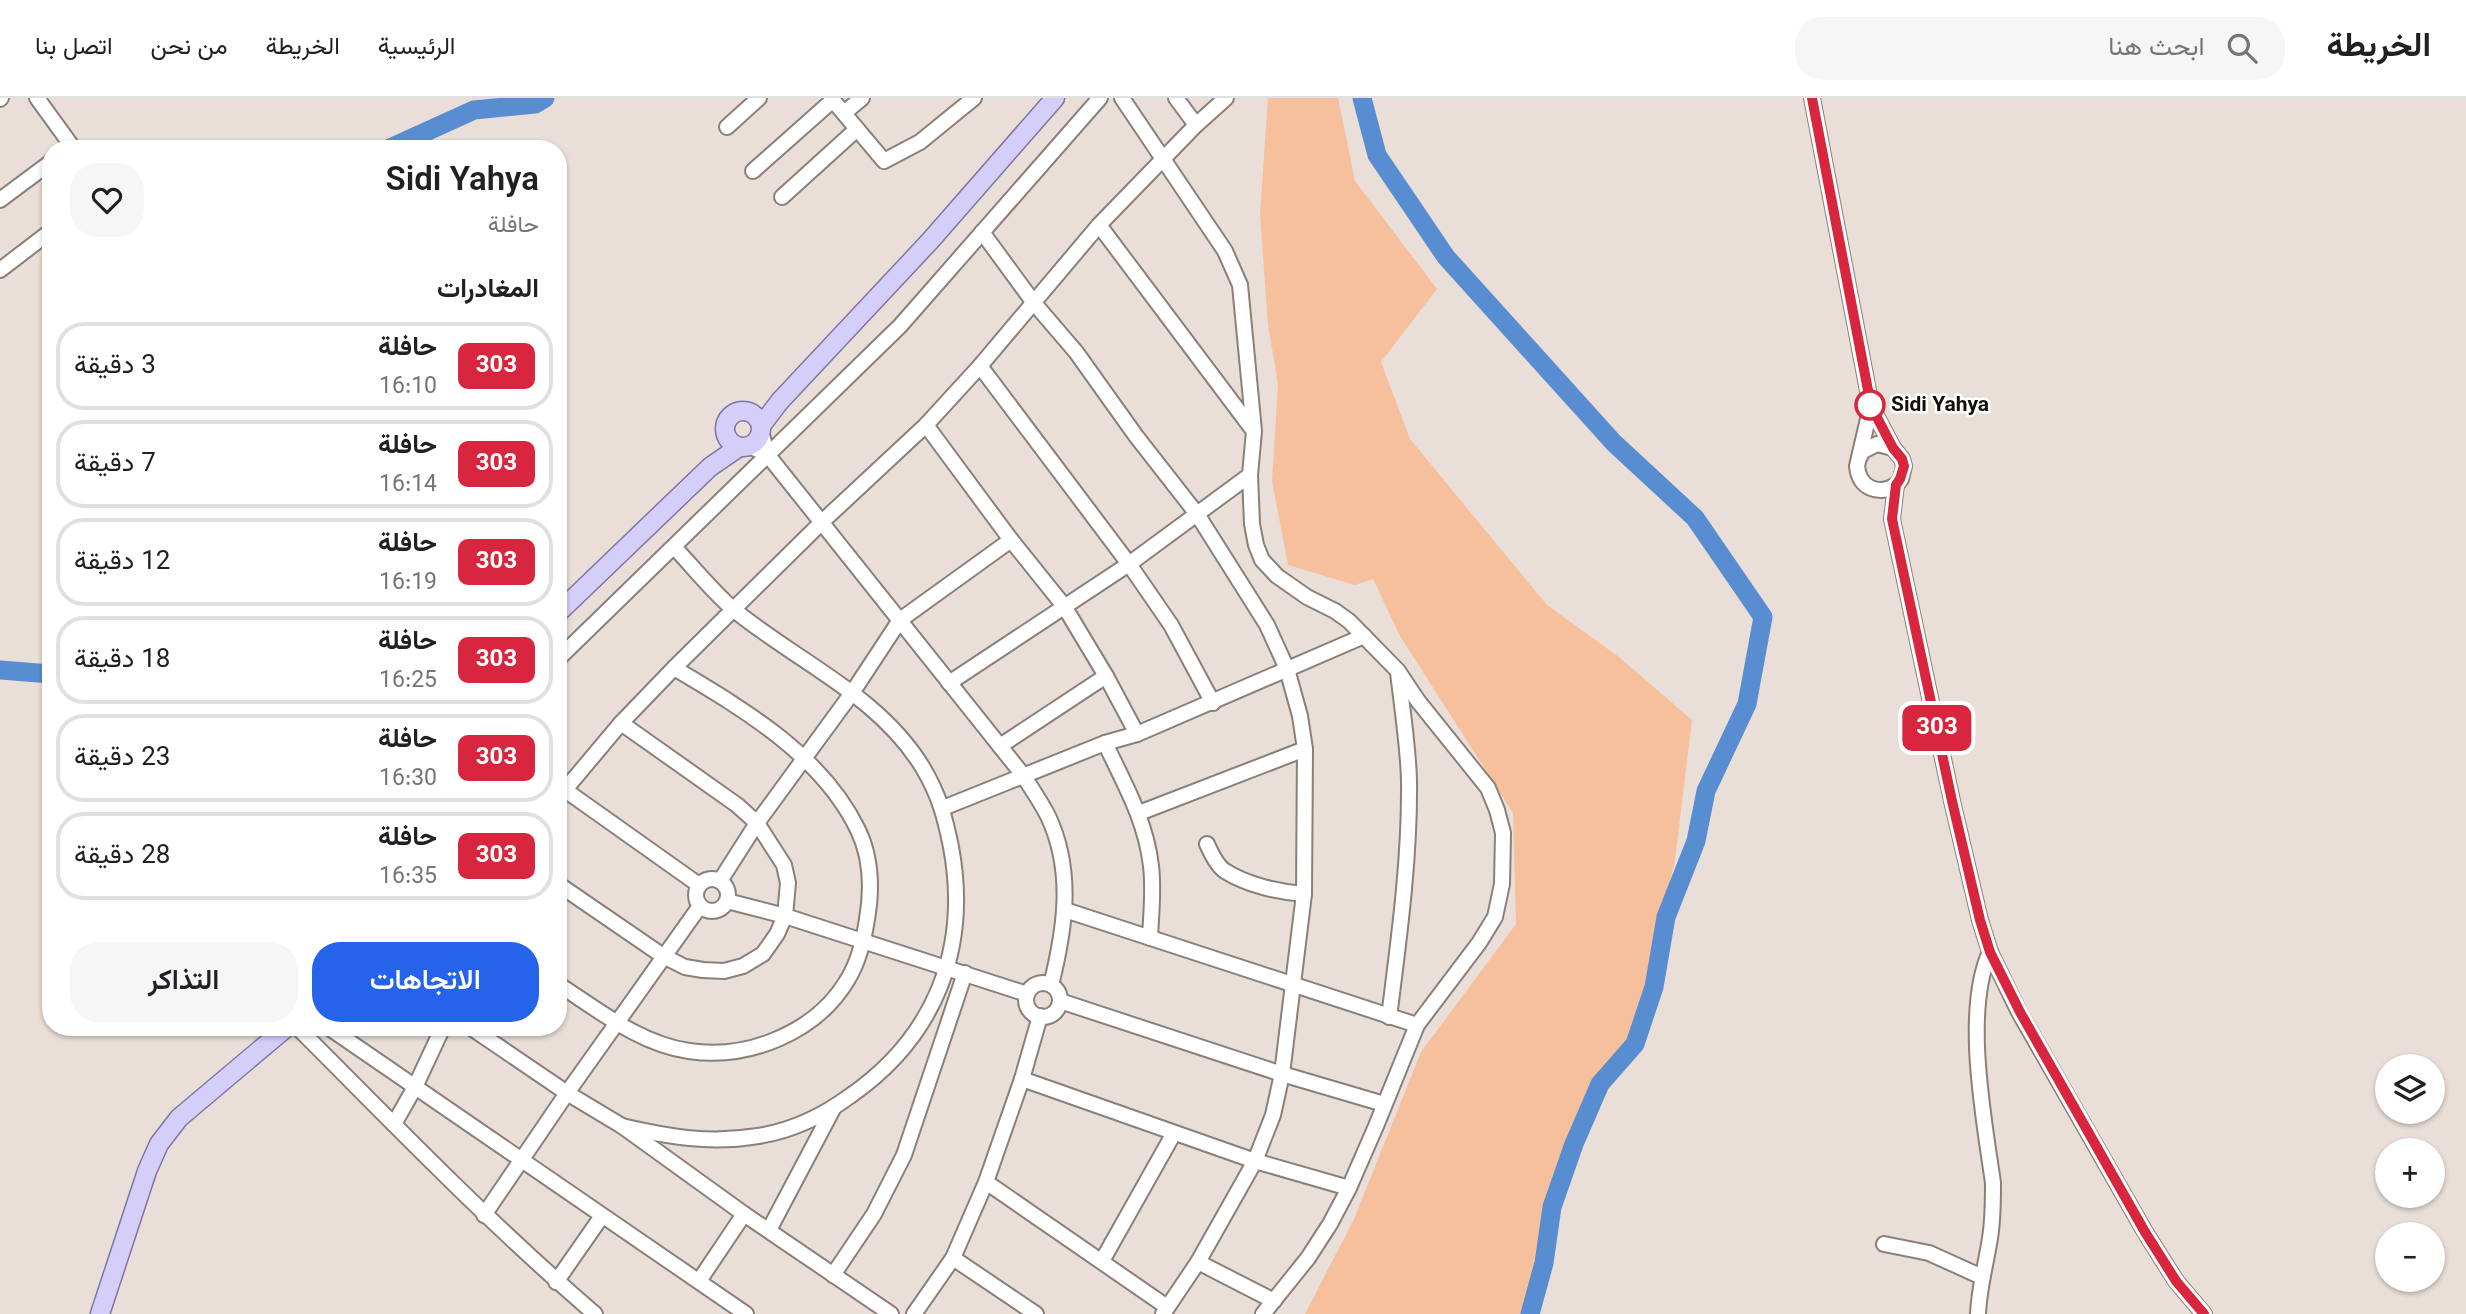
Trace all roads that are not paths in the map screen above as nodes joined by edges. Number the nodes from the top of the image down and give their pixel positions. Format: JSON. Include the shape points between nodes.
{"nodes":[{"id":1,"x":37,"y":98,"type":"edge"},
{"id":2,"x":759,"y":98,"type":"edge"},
{"id":3,"x":862,"y":98,"type":"edge"},
{"id":4,"x":974,"y":98,"type":"edge"},
{"id":5,"x":1055,"y":98,"type":"edge"},
{"id":6,"x":1100,"y":98,"type":"edge"},
{"id":7,"x":1122,"y":98,"type":"edge"},
{"id":8,"x":1176,"y":98,"type":"edge"},
{"id":9,"x":1226,"y":98,"type":"edge"},
{"id":10,"x":1812,"y":98,"type":"edge"},
{"id":11,"x":832,"y":99,"type":"edge"},
{"id":12,"x":844,"y":113,"type":"junction"},
{"id":13,"x":1196,"y":125,"type":"junction"},
{"id":14,"x":727,"y":127,"type":"dead end"},
{"id":15,"x":857,"y":129,"type":"junction"},
{"id":16,"x":66,"y":140,"type":"edge"},
{"id":17,"x":1162,"y":160,"type":"junction"},
{"id":18,"x":42,"y":169,"type":"edge"},
{"id":19,"x":753,"y":171,"type":"dead end"},
{"id":20,"x":782,"y":197,"type":"dead end"},
{"id":21,"x":0,"y":200,"type":"edge"},
{"id":22,"x":1099,"y":225,"type":"junction"},
{"id":23,"x":982,"y":232,"type":"junction"},
{"id":24,"x":42,"y":238,"type":"edge"},
{"id":25,"x":0,"y":271,"type":"edge"},
{"id":26,"x":1034,"y":303,"type":"junction"},
{"id":27,"x":980,"y":366,"type":"junction"},
{"id":28,"x":1871,"y":406,"type":"junction"},
{"id":29,"x":758,"y":423,"type":"junction"},
{"id":30,"x":926,"y":425,"type":"junction"},
{"id":31,"x":1254,"y":431,"type":"junction"},
{"id":32,"x":725,"y":434,"type":"junction"},
{"id":33,"x":744,"y":447,"type":"junction"},
{"id":34,"x":1893,"y":448,"type":"junction"},
{"id":35,"x":767,"y":454,"type":"junction"},
{"id":36,"x":1859,"y":458,"type":"junction"},
{"id":37,"x":710,"y":467,"type":"junction"},
{"id":38,"x":1250,"y":475,"type":"junction"},
{"id":39,"x":1896,"y":485,"type":"junction"},
{"id":40,"x":1875,"y":490,"type":"junction"},
{"id":41,"x":1197,"y":514,"type":"junction"},
{"id":42,"x":1892,"y":519,"type":"junction"},
{"id":43,"x":823,"y":522,"type":"junction"},
{"id":44,"x":1011,"y":540,"type":"junction"},
{"id":45,"x":675,"y":548,"type":"junction"},
{"id":46,"x":1129,"y":564,"type":"junction"},
{"id":47,"x":567,"y":604,"type":"edge"},
{"id":48,"x":1064,"y":607,"type":"junction"},
{"id":49,"x":733,"y":609,"type":"junction"},
{"id":50,"x":900,"y":620,"type":"junction"},
{"id":51,"x":1364,"y":636,"type":"junction"},
{"id":52,"x":567,"y":650,"type":"edge"},
{"id":53,"x":674,"y":668,"type":"junction"},
{"id":54,"x":1287,"y":669,"type":"junction"},
{"id":55,"x":1398,"y":671,"type":"junction"},
{"id":56,"x":1106,"y":676,"type":"junction"},
{"id":57,"x":949,"y":683,"type":"junction"},
{"id":58,"x":852,"y":692,"type":"junction"},
{"id":59,"x":1213,"y":702,"type":"junction"},
{"id":60,"x":621,"y":723,"type":"junction"},
{"id":61,"x":1137,"y":734,"type":"junction"},
{"id":62,"x":1105,"y":743,"type":"junction"},
{"id":63,"x":1000,"y":746,"type":"junction"},
{"id":64,"x":1305,"y":749,"type":"junction"},
{"id":65,"x":804,"y":759,"type":"junction"},
{"id":66,"x":1023,"y":775,"type":"junction"},
{"id":67,"x":567,"y":783,"type":"edge"},
{"id":68,"x":567,"y":796,"type":"edge"},
{"id":69,"x":943,"y":808,"type":"junction"},
{"id":70,"x":1139,"y":813,"type":"junction"},
{"id":71,"x":757,"y":823,"type":"junction"},
{"id":72,"x":1207,"y":844,"type":"dead end"},
{"id":73,"x":720,"y":881,"type":"junction"},
{"id":74,"x":699,"y":884,"type":"junction"},
{"id":75,"x":567,"y":890,"type":"edge"},
{"id":76,"x":1304,"y":894,"type":"junction"},
{"id":77,"x":727,"y":901,"type":"junction"},
{"id":78,"x":700,"y":906,"type":"junction"},
{"id":79,"x":1065,"y":910,"type":"junction"},
{"id":80,"x":785,"y":916,"type":"junction"},
{"id":81,"x":1150,"y":938,"type":"junction"},
{"id":82,"x":864,"y":941,"type":"junction"},
{"id":83,"x":1990,"y":952,"type":"junction"},
{"id":84,"x":663,"y":956,"type":"junction"},
{"id":85,"x":948,"y":967,"type":"junction"},
{"id":86,"x":965,"y":973,"type":"junction"},
{"id":87,"x":1051,"y":985,"type":"junction"},
{"id":88,"x":1292,"y":985,"type":"junction"},
{"id":89,"x":567,"y":990,"type":"edge"},
{"id":90,"x":1027,"y":993,"type":"junction"},
{"id":91,"x":1060,"y":1001,"type":"junction"},
{"id":92,"x":1040,"y":1016,"type":"junction"},
{"id":93,"x":1389,"y":1017,"type":"junction"},
{"id":94,"x":617,"y":1022,"type":"junction"},
{"id":95,"x":1417,"y":1025,"type":"junction"},
{"id":96,"x":276,"y":1036,"type":"edge"},
{"id":97,"x":306,"y":1036,"type":"edge"},
{"id":98,"x":348,"y":1036,"type":"edge"},
{"id":99,"x":439,"y":1036,"type":"edge"},
{"id":100,"x":483,"y":1036,"type":"edge"},
{"id":101,"x":1282,"y":1074,"type":"junction"},
{"id":102,"x":1022,"y":1079,"type":"junction"},
{"id":103,"x":415,"y":1087,"type":"junction"},
{"id":104,"x":567,"y":1093,"type":"junction"},
{"id":105,"x":1384,"y":1104,"type":"junction"},
{"id":106,"x":834,"y":1107,"type":"junction"},
{"id":107,"x":394,"y":1124,"type":"junction"},
{"id":108,"x":622,"y":1126,"type":"junction"},
{"id":109,"x":1174,"y":1133,"type":"junction"},
{"id":110,"x":521,"y":1161,"type":"junction"},
{"id":111,"x":1255,"y":1161,"type":"junction"},
{"id":112,"x":986,"y":1182,"type":"junction"},
{"id":113,"x":1349,"y":1188,"type":"junction"},
{"id":114,"x":744,"y":1214,"type":"junction"},
{"id":115,"x":484,"y":1215,"type":"junction"},
{"id":116,"x":602,"y":1216,"type":"junction"},
{"id":117,"x":769,"y":1230,"type":"junction"},
{"id":118,"x":1884,"y":1244,"type":"dead end"},
{"id":119,"x":953,"y":1258,"type":"junction"},
{"id":120,"x":1102,"y":1261,"type":"junction"},
{"id":121,"x":1198,"y":1262,"type":"junction"},
{"id":122,"x":834,"y":1275,"type":"junction"},
{"id":123,"x":1982,"y":1277,"type":"junction"},
{"id":124,"x":699,"y":1281,"type":"junction"},
{"id":125,"x":556,"y":1282,"type":"junction"},
{"id":126,"x":1274,"y":1301,"type":"junction"},
{"id":127,"x":1165,"y":1310,"type":"edge"},
{"id":128,"x":100,"y":1314,"type":"edge"},
{"id":129,"x":595,"y":1314,"type":"edge"},
{"id":130,"x":746,"y":1314,"type":"edge"},
{"id":131,"x":891,"y":1314,"type":"edge"},
{"id":132,"x":914,"y":1314,"type":"edge"},
{"id":133,"x":1035,"y":1314,"type":"edge"},
{"id":134,"x":1263,"y":1314,"type":"edge"},
{"id":135,"x":1978,"y":1314,"type":"edge"},
{"id":136,"x":2204,"y":1314,"type":"edge"}],
"edges":[{"from":1,"to":16,"type":"street"},
{"from":2,"to":14,"type":"street"},
{"from":3,"to":12,"type":"street"},
{"from":4,"to":15,"type":"street","via":[[920,142],[884,161]]},
{"from":5,"to":29,"type":"main road","via":[[930,241]]},
{"from":6,"to":23,"type":"street"},
{"from":7,"to":17,"type":"street"},
{"from":8,"to":13,"type":"street"},
{"from":9,"to":13,"type":"street"},
{"from":10,"to":28,"type":"street"},
{"from":11,"to":12,"type":"street"},
{"from":11,"to":19,"type":"street"},
{"from":12,"to":15,"type":"street"},
{"from":13,"to":17,"type":"street"},
{"from":15,"to":20,"type":"street"},
{"from":17,"to":22,"type":"street"},
{"from":17,"to":31,"type":"street","via":[[1225,251],[1240,285]]},
{"from":18,"to":21,"type":"street"},
{"from":22,"to":26,"type":"street"},
{"from":22,"to":31,"type":"street"},
{"from":23,"to":26,"type":"street"},
{"from":23,"to":35,"type":"street","via":[[900,326]]},
{"from":24,"to":25,"type":"street"},
{"from":26,"to":27,"type":"street"},
{"from":26,"to":41,"type":"street"},
{"from":27,"to":30,"type":"street"},
{"from":27,"to":46,"type":"street"},
{"from":28,"to":34,"type":"street"},
{"from":28,"to":36,"type":"street"},
{"from":29,"to":32,"type":"main road","via":[[744,411],[731,415]]},
{"from":29,"to":33,"type":"main road","via":[[757,441]]},
{"from":29,"to":35,"type":"street"},
{"from":30,"to":43,"type":"street"},
{"from":30,"to":44,"type":"street"},
{"from":31,"to":38,"type":"street"},
{"from":32,"to":33,"type":"main road","via":[[727,440]]},
{"from":32,"to":37,"type":"main road"},
{"from":33,"to":35,"type":"street"},
{"from":33,"to":37,"type":"main road"},
{"from":34,"to":36,"type":"street","via":[[1877,444]]},
{"from":34,"to":39,"type":"street","via":[[1904,466]]},
{"from":35,"to":43,"type":"street"},
{"from":35,"to":45,"type":"street"},
{"from":36,"to":40,"type":"street","via":[[1858,474]]},
{"from":37,"to":47,"type":"main road"},
{"from":38,"to":41,"type":"street"},
{"from":38,"to":51,"type":"street","via":[[1252,524],[1262,560],[1277,576],[1335,611]]},
{"from":39,"to":40,"type":"street"},
{"from":39,"to":42,"type":"street"},
{"from":40,"to":42,"type":"street"},
{"from":41,"to":46,"type":"street"},
{"from":41,"to":54,"type":"street","via":[[1267,625]]},
{"from":42,"to":83,"type":"street","via":[[1961,840]]},
{"from":43,"to":49,"type":"street"},
{"from":43,"to":50,"type":"street"},
{"from":44,"to":48,"type":"street"},
{"from":44,"to":50,"type":"street"},
{"from":45,"to":49,"type":"street"},
{"from":45,"to":52,"type":"street"},
{"from":46,"to":48,"type":"street"},
{"from":46,"to":59,"type":"street","via":[[1171,625]]},
{"from":48,"to":56,"type":"street"},
{"from":48,"to":57,"type":"street"},
{"from":49,"to":53,"type":"street"},
{"from":49,"to":58,"type":"street"},
{"from":50,"to":57,"type":"street"},
{"from":50,"to":58,"type":"street"},
{"from":51,"to":54,"type":"street"},
{"from":51,"to":55,"type":"street"},
{"from":53,"to":60,"type":"street"},
{"from":53,"to":65,"type":"street","via":[[786,741]]},
{"from":54,"to":59,"type":"street"},
{"from":54,"to":64,"type":"street"},
{"from":55,"to":93,"type":"street","via":[[1409,778],[1404,903]]},
{"from":55,"to":95,"type":"street","via":[[1488,788],[1503,833],[1502,884],[1495,917]]},
{"from":56,"to":61,"type":"street"},
{"from":56,"to":63,"type":"street"},
{"from":57,"to":63,"type":"street"},
{"from":58,"to":65,"type":"street"},
{"from":58,"to":69,"type":"street","via":[[905,743]]},
{"from":59,"to":61,"type":"street"},
{"from":60,"to":67,"type":"street"},
{"from":60,"to":71,"type":"street"},
{"from":61,"to":62,"type":"street"},
{"from":62,"to":66,"type":"street"},
{"from":62,"to":70,"type":"street"},
{"from":63,"to":66,"type":"street"},
{"from":64,"to":70,"type":"street"},
{"from":64,"to":76,"type":"street"},
{"from":65,"to":71,"type":"street"},
{"from":65,"to":82,"type":"street","via":[[859,832],[870,881]]},
{"from":66,"to":69,"type":"street"},
{"from":66,"to":79,"type":"street","via":[[1048,817],[1060,852]]},
{"from":68,"to":74,"type":"street"},
{"from":69,"to":85,"type":"street","via":[[957,898]]},
{"from":70,"to":81,"type":"street","via":[[1152,870]]},
{"from":71,"to":73,"type":"street"},
{"from":71,"to":80,"type":"street","via":[[784,864],[788,883]]},
{"from":72,"to":76,"type":"street","via":[[1223,870],[1255,884]]},
{"from":73,"to":74,"type":"street","via":[[709,879]]},
{"from":73,"to":77,"type":"street","via":[[727,890]]},
{"from":74,"to":78,"type":"street","via":[[695,896]]},
{"from":75,"to":84,"type":"street"},
{"from":76,"to":88,"type":"street"},
{"from":77,"to":78,"type":"street","via":[[715,911]]},
{"from":77,"to":80,"type":"street"},
{"from":78,"to":84,"type":"street"},
{"from":79,"to":81,"type":"street"},
{"from":79,"to":87,"type":"street"},
{"from":80,"to":82,"type":"street"},
{"from":80,"to":84,"type":"street","via":[[763,954],[743,966],[703,970]]},
{"from":81,"to":88,"type":"street"},
{"from":82,"to":85,"type":"street"},
{"from":82,"to":94,"type":"street","via":[[849,979],[828,1005],[791,1034],[751,1049],[715,1053],[664,1046]]},
{"from":83,"to":123,"type":"street","via":[[1978,992],[1978,1075],[1993,1183]]},
{"from":83,"to":136,"type":"street","via":[[2145,1232]]},
{"from":84,"to":94,"type":"street"},
{"from":85,"to":86,"type":"street"},
{"from":85,"to":106,"type":"street","via":[[933,1006],[910,1041],[879,1075]]},
{"from":86,"to":90,"type":"street"},
{"from":86,"to":122,"type":"street","via":[[904,1155],[874,1214]]},
{"from":87,"to":90,"type":"street","via":[[1037,984]]},
{"from":87,"to":91,"type":"street"},
{"from":88,"to":93,"type":"street"},
{"from":88,"to":101,"type":"street"},
{"from":89,"to":94,"type":"street"},
{"from":90,"to":92,"type":"street","via":[[1030,1010]]},
{"from":91,"to":92,"type":"street","via":[[1051,1014]]},
{"from":91,"to":101,"type":"street"},
{"from":92,"to":102,"type":"street"},
{"from":93,"to":95,"type":"street"},
{"from":94,"to":104,"type":"street"},
{"from":95,"to":105,"type":"street"},
{"from":96,"to":128,"type":"main road","via":[[179,1118],[159,1144]]},
{"from":97,"to":107,"type":"street"},
{"from":98,"to":103,"type":"street"},
{"from":99,"to":103,"type":"street"},
{"from":100,"to":104,"type":"street"},
{"from":101,"to":105,"type":"street"},
{"from":101,"to":111,"type":"street","via":[[1273,1115]]},
{"from":102,"to":109,"type":"street"},
{"from":102,"to":112,"type":"street"},
{"from":103,"to":107,"type":"street"},
{"from":103,"to":110,"type":"street"},
{"from":104,"to":108,"type":"street"},
{"from":104,"to":110,"type":"street"},
{"from":105,"to":113,"type":"street"},
{"from":106,"to":108,"type":"street","via":[[760,1136],[672,1138]]},
{"from":106,"to":117,"type":"street"},
{"from":107,"to":115,"type":"street"},
{"from":108,"to":114,"type":"street"},
{"from":109,"to":111,"type":"street"},
{"from":109,"to":120,"type":"street"},
{"from":110,"to":115,"type":"street"},
{"from":110,"to":116,"type":"street"},
{"from":111,"to":113,"type":"street"},
{"from":111,"to":121,"type":"street"},
{"from":112,"to":119,"type":"street"},
{"from":112,"to":120,"type":"street"},
{"from":113,"to":126,"type":"street","via":[[1308,1258]]},
{"from":114,"to":117,"type":"street"},
{"from":114,"to":124,"type":"street"},
{"from":115,"to":125,"type":"street"},
{"from":116,"to":124,"type":"street"},
{"from":116,"to":125,"type":"street"},
{"from":117,"to":122,"type":"street"},
{"from":118,"to":123,"type":"street","via":[[1929,1253]]},
{"from":119,"to":132,"type":"street"},
{"from":119,"to":133,"type":"street"},
{"from":120,"to":127,"type":"street"},
{"from":121,"to":126,"type":"street"},
{"from":121,"to":127,"type":"street"},
{"from":122,"to":131,"type":"street"},
{"from":123,"to":135,"type":"street"},
{"from":124,"to":130,"type":"street"},
{"from":125,"to":129,"type":"street"},
{"from":126,"to":134,"type":"street"}]}
